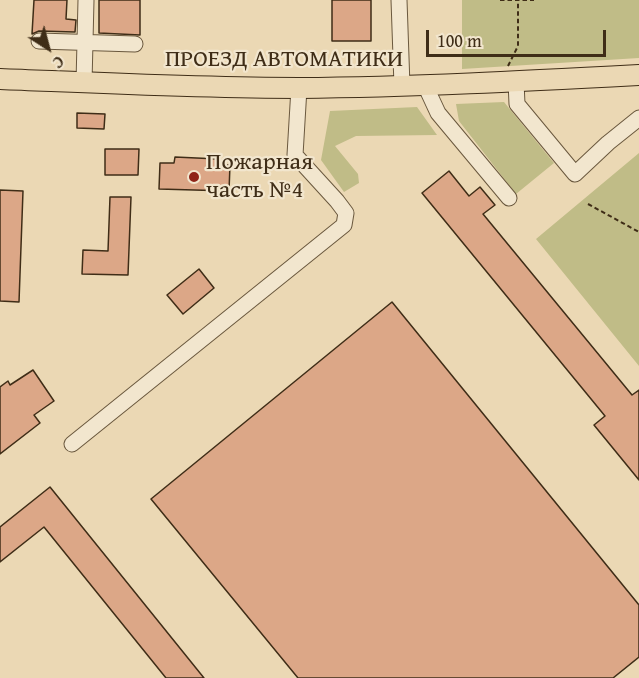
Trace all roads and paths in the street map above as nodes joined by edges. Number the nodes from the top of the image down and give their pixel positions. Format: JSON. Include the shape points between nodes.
{"nodes":[{"id":1,"x":86,"y":0,"type":"edge"},
{"id":2,"x":399,"y":0,"type":"edge"},
{"id":3,"x":500,"y":0,"type":"edge"},
{"id":4,"x":534,"y":0,"type":"edge"},
{"id":5,"x":518,"y":1,"type":"edge"},
{"id":6,"x":39,"y":41,"type":"dead end"},
{"id":7,"x":85,"y":43,"type":"junction"},
{"id":8,"x":135,"y":44,"type":"dead end"},
{"id":9,"x":639,"y":75,"type":"edge"},
{"id":10,"x":0,"y":79,"type":"edge"},
{"id":11,"x":508,"y":82,"type":"junction"},
{"id":12,"x":84,"y":83,"type":"junction"},
{"id":13,"x":425,"y":85,"type":"junction"},
{"id":14,"x":402,"y":86,"type":"junction"},
{"id":15,"x":299,"y":88,"type":"junction"},
{"id":16,"x":639,"y":118,"type":"edge"},
{"id":17,"x":509,"y":198,"type":"dead end"},
{"id":18,"x":588,"y":204,"type":"dead end"},
{"id":19,"x":639,"y":232,"type":"edge"},
{"id":20,"x":72,"y":444,"type":"dead end"}],
"edges":[{"from":1,"to":7,"type":"lane"},
{"from":2,"to":14,"type":"lane"},
{"from":3,"to":5,"type":"path"},
{"from":4,"to":5,"type":"path"},
{"from":5,"to":11,"type":"path","via":[[518,46]]},
{"from":6,"to":7,"type":"lane"},
{"from":7,"to":8,"type":"lane"},
{"from":7,"to":12,"type":"lane"},
{"from":9,"to":11,"type":"main road","name":"ПРОЕЗД АВТОМАТИКИ"},
{"from":10,"to":12,"type":"main road","name":"ПРОЕЗД АВТОМАТИКИ"},
{"from":11,"to":13,"type":"main road","name":"ПРОЕЗД АВТОМАТИКИ"},
{"from":11,"to":16,"type":"lane","via":[[517,104],[575,174]]},
{"from":12,"to":15,"type":"main road","name":"ПРОЕЗД АВТОМАТИКИ"},
{"from":13,"to":14,"type":"main road","name":"ПРОЕЗД АВТОМАТИКИ"},
{"from":13,"to":17,"type":"lane","via":[[438,112]]},
{"from":14,"to":15,"type":"main road","name":"ПРОЕЗД АВТОМАТИКИ"},
{"from":15,"to":20,"type":"lane","via":[[295,155],[346,213],[344,225]]},
{"from":18,"to":19,"type":"path"}]}
